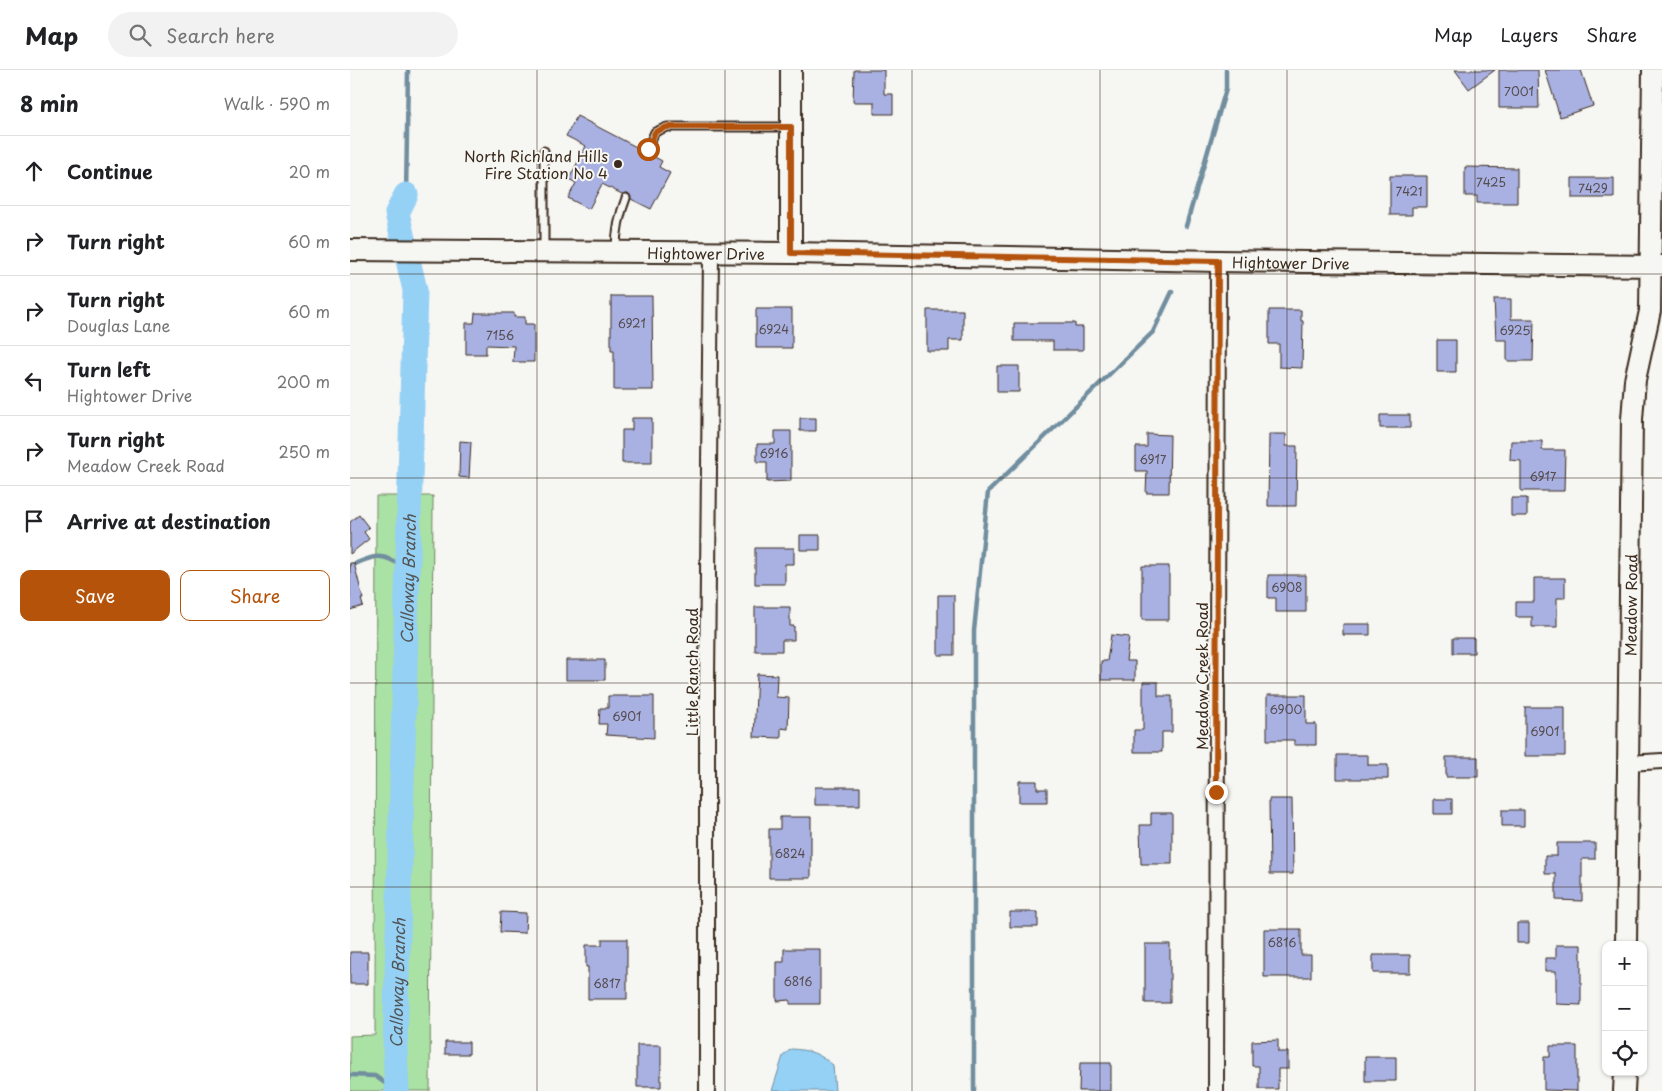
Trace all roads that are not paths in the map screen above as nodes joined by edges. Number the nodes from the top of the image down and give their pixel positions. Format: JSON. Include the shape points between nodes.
{"nodes":[{"id":1,"x":791,"y":70,"type":"edge"},
{"id":2,"x":1653,"y":70,"type":"edge"},
{"id":3,"x":1657,"y":121,"type":"edge"},
{"id":4,"x":791,"y":127,"type":"junction"},
{"id":5,"x":648,"y":149,"type":"dead end"},
{"id":6,"x":544,"y":151,"type":"dead end"},
{"id":7,"x":626,"y":198,"type":"dead end"},
{"id":8,"x":350,"y":250,"type":"edge"},
{"id":9,"x":544,"y":252,"type":"junction"},
{"id":10,"x":616,"y":252,"type":"junction"},
{"id":11,"x":711,"y":253,"type":"junction"},
{"id":12,"x":791,"y":253,"type":"junction"},
{"id":13,"x":1218,"y":261,"type":"junction"},
{"id":14,"x":1657,"y":266,"type":"edge"},
{"id":15,"x":1662,"y":761,"type":"edge"},
{"id":16,"x":1628,"y":763,"type":"junction"},
{"id":17,"x":1626,"y":941,"type":"edge"},
{"id":18,"x":1625,"y":1076,"type":"edge"},
{"id":19,"x":707,"y":1091,"type":"edge"},
{"id":20,"x":1216,"y":1091,"type":"edge"},
{"id":21,"x":1624,"y":1091,"type":"edge"}],
"edges":[{"from":1,"to":4,"type":"street"},
{"from":2,"to":3,"type":"street","name":"Meadow Road"},
{"from":3,"to":14,"type":"street","name":"Meadow Road"},
{"from":4,"to":5,"type":"lane","via":[[667,127],[655,132]]},
{"from":4,"to":12,"type":"street"},
{"from":6,"to":9,"type":"lane"},
{"from":7,"to":10,"type":"lane","via":[[619,216]]},
{"from":8,"to":9,"type":"street","name":"Hightower Drive"},
{"from":9,"to":10,"type":"street","name":"Hightower Drive"},
{"from":10,"to":11,"type":"street","name":"Hightower Drive"},
{"from":11,"to":12,"type":"street","name":"Hightower Drive"},
{"from":11,"to":19,"type":"street","name":"Little Ranch Road"},
{"from":12,"to":13,"type":"street","name":"Hightower Drive"},
{"from":13,"to":14,"type":"street","name":"Hightower Drive"},
{"from":13,"to":20,"type":"street","name":"Meadow Creek Road"},
{"from":14,"to":16,"type":"street","name":"Meadow Road","via":[[1635,380],[1632,420]]},
{"from":15,"to":16,"type":"street"},
{"from":16,"to":17,"type":"street","name":"Meadow Road"},
{"from":18,"to":21,"type":"street"}]}
